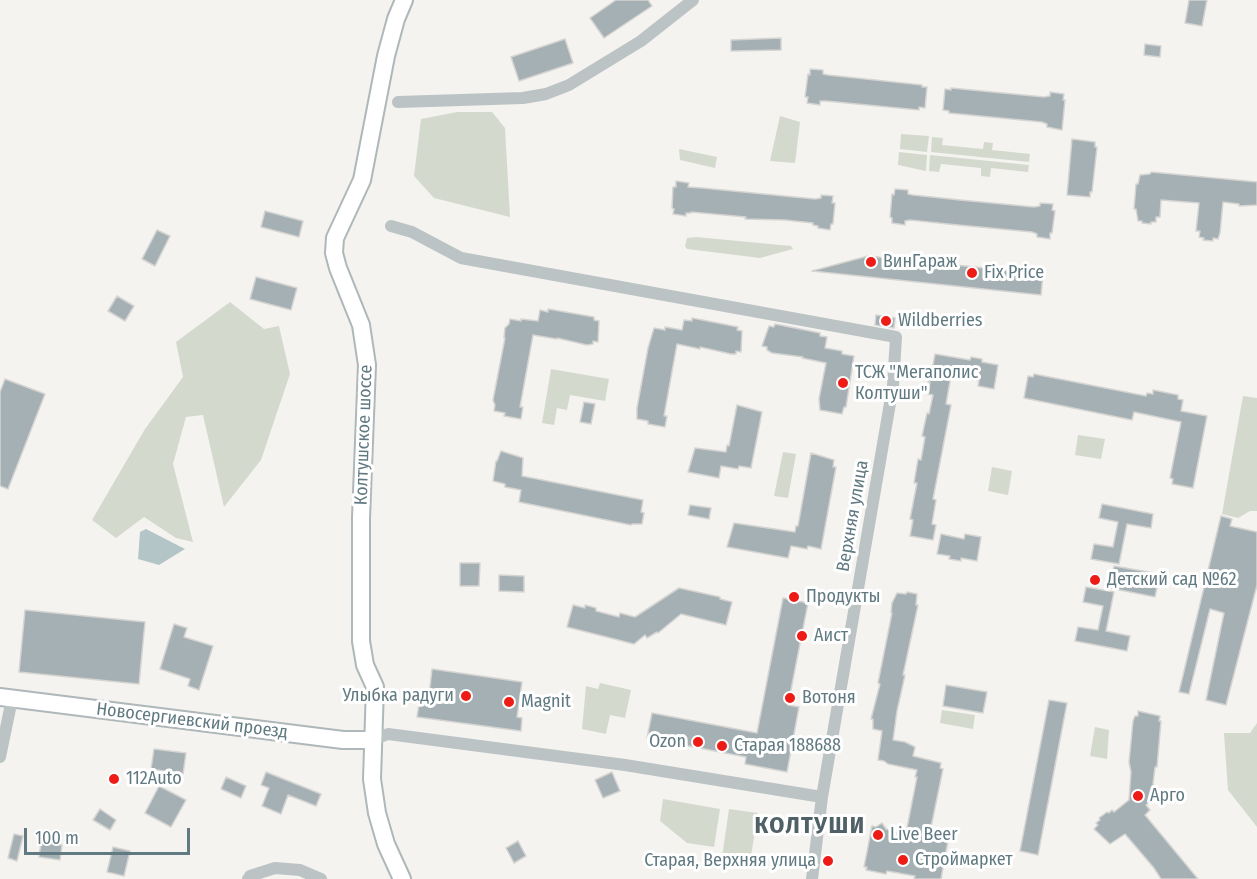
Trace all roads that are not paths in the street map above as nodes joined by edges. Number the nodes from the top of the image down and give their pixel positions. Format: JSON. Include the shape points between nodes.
{"nodes":[{"id":1,"x":404,"y":0,"type":"edge"},
{"id":2,"x":693,"y":0,"type":"edge"},
{"id":3,"x":398,"y":102,"type":"dead end"},
{"id":4,"x":392,"y":226,"type":"dead end"},
{"id":5,"x":6,"y":698,"type":"edge"},
{"id":6,"x":372,"y":740,"type":"junction"},
{"id":7,"x":0,"y":757,"type":"edge"},
{"id":8,"x":822,"y":797,"type":"junction"},
{"id":9,"x":248,"y":879,"type":"edge"},
{"id":10,"x":321,"y":879,"type":"edge"},
{"id":11,"x":402,"y":879,"type":"edge"},
{"id":12,"x":812,"y":879,"type":"edge"}],
"edges":[{"from":1,"to":6,"type":"main road","name":"Колтушское шоссе","via":[[386,56],[362,180],[335,238],[334,253],[361,325],[367,365],[359,617],[365,665],[375,687]]},
{"from":2,"to":3,"type":"street","via":[[641,41],[569,85],[546,94]]},
{"from":4,"to":8,"type":"street","name":"Верхняя улица","via":[[461,258],[896,337],[893,386]]},
{"from":5,"to":6,"type":"main road","name":"Новосергиевский проезд","via":[[343,740]]},
{"from":5,"to":7,"type":"street"},
{"from":6,"to":8,"type":"street","via":[[388,734],[626,765]]},
{"from":6,"to":11,"type":"main road","name":"Колтушское шоссе","via":[[377,813]]},
{"from":8,"to":12,"type":"street","name":"Верхняя улица"},
{"from":9,"to":10,"type":"street","via":[[275,868],[300,870]]}]}
